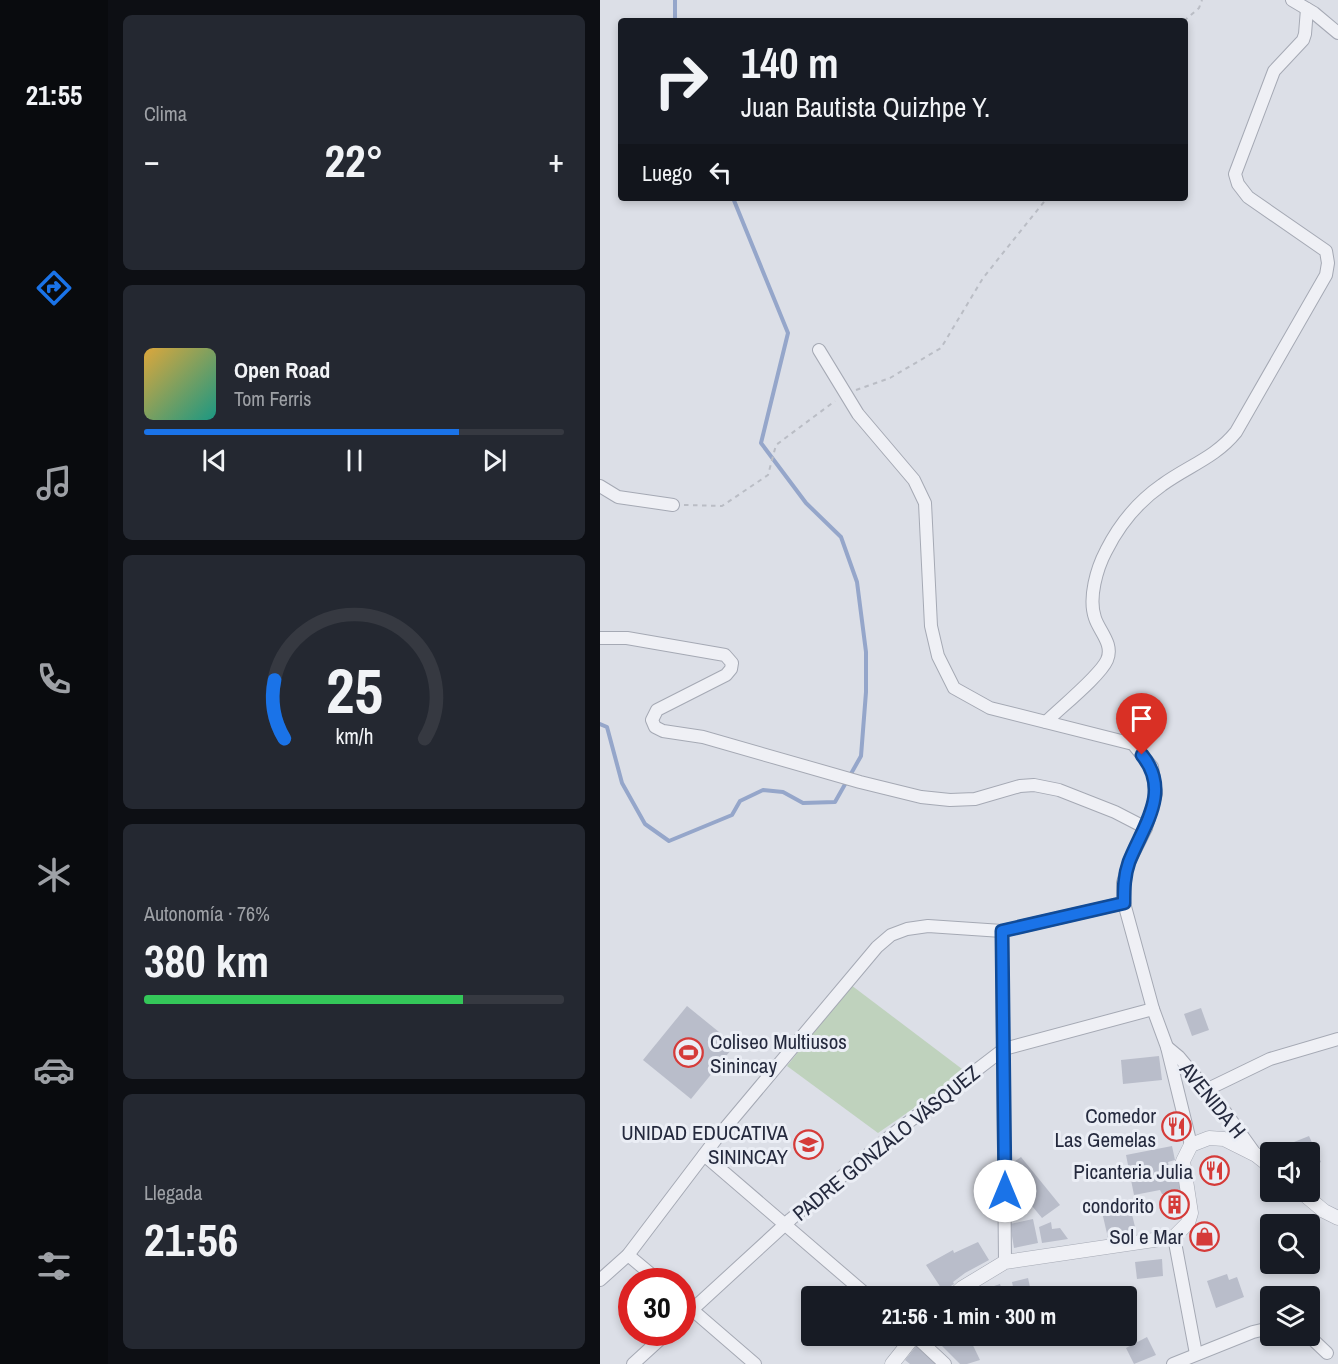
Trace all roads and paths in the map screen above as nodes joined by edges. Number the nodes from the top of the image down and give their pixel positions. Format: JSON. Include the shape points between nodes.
{"nodes":[{"id":1,"x":1202,"y":0,"type":"edge"},
{"id":2,"x":1292,"y":0,"type":"edge"},
{"id":3,"x":1307,"y":9,"type":"junction"},
{"id":4,"x":1187,"y":18,"type":"edge"},
{"id":5,"x":1338,"y":33,"type":"edge"},
{"id":6,"x":1045,"y":201,"type":"edge"},
{"id":7,"x":819,"y":350,"type":"dead end"},
{"id":8,"x":845,"y":394,"type":"junction"},
{"id":9,"x":600,"y":486,"type":"edge"},
{"id":10,"x":673,"y":505,"type":"joint"},
{"id":11,"x":600,"y":638,"type":"edge"},
{"id":12,"x":1046,"y":722,"type":"junction"},
{"id":13,"x":1146,"y":828,"type":"junction"},
{"id":14,"x":1124,"y":903,"type":"junction"},
{"id":15,"x":1002,"y":931,"type":"junction"},
{"id":16,"x":1153,"y":1009,"type":"junction"},
{"id":17,"x":1338,"y":1039,"type":"edge"},
{"id":18,"x":1167,"y":1047,"type":"junction"},
{"id":19,"x":1004,"y":1049,"type":"junction"},
{"id":20,"x":1206,"y":1090,"type":"junction"},
{"id":21,"x":1191,"y":1145,"type":"junction"},
{"id":22,"x":704,"y":1155,"type":"junction"},
{"id":23,"x":1256,"y":1155,"type":"junction"},
{"id":24,"x":1260,"y":1158,"type":"edge"},
{"id":25,"x":1313,"y":1202,"type":"edge"},
{"id":26,"x":1338,"y":1218,"type":"edge"},
{"id":27,"x":784,"y":1226,"type":"junction"},
{"id":28,"x":1174,"y":1237,"type":"junction"},
{"id":29,"x":628,"y":1255,"type":"junction"},
{"id":30,"x":1005,"y":1262,"type":"junction"},
{"id":31,"x":644,"y":1268,"type":"edge"},
{"id":32,"x":600,"y":1280,"type":"edge"},
{"id":33,"x":856,"y":1286,"type":"edge"},
{"id":34,"x":965,"y":1286,"type":"edge"},
{"id":35,"x":696,"y":1307,"type":"edge"},
{"id":36,"x":696,"y":1313,"type":"edge"},
{"id":37,"x":1260,"y":1330,"type":"edge"},
{"id":38,"x":653,"y":1346,"type":"edge"},
{"id":39,"x":906,"y":1346,"type":"edge"},
{"id":40,"x":926,"y":1346,"type":"edge"},
{"id":41,"x":1320,"y":1346,"type":"edge"},
{"id":42,"x":1327,"y":1353,"type":"dead end"},
{"id":43,"x":1196,"y":1354,"type":"junction"},
{"id":44,"x":633,"y":1364,"type":"edge"},
{"id":45,"x":755,"y":1364,"type":"edge"},
{"id":46,"x":892,"y":1364,"type":"edge"},
{"id":47,"x":945,"y":1364,"type":"edge"},
{"id":48,"x":1173,"y":1364,"type":"edge"}],
"edges":[{"from":1,"to":4,"type":"path"},
{"from":2,"to":3,"type":"street"},
{"from":3,"to":5,"type":"street"},
{"from":3,"to":12,"type":"street","via":[[1303,40],[1274,71],[1235,174],[1248,198],[1326,251],[1326,275],[1225,446],[1144,499],[1106,552],[1093,602],[1094,617],[1107,640],[1108,658],[1099,673]]},
{"from":6,"to":8,"type":"path","via":[[983,278],[941,348],[890,378]]},
{"from":7,"to":8,"type":"street"},
{"from":8,"to":10,"type":"path","via":[[776,445],[768,475],[722,506]]},
{"from":8,"to":12,"type":"street","via":[[914,480],[925,503],[931,626],[938,656],[954,688],[990,708]]},
{"from":9,"to":10,"type":"street","via":[[618,497]]},
{"from":11,"to":13,"type":"street","via":[[627,638],[725,655],[732,663],[726,675],[657,710],[652,720],[663,732],[704,737],[921,797],[975,799],[1034,785],[1059,790]]},
{"from":12,"to":13,"type":"street","via":[[1133,744],[1152,767],[1156,794]]},
{"from":13,"to":14,"type":"street","via":[[1123,883]]},
{"from":14,"to":15,"type":"street"},
{"from":14,"to":16,"type":"street"},
{"from":15,"to":19,"type":"street"},
{"from":15,"to":22,"type":"street","via":[[928,926],[891,935],[869,956]]},
{"from":16,"to":18,"type":"street"},
{"from":16,"to":19,"type":"street","name":"PADRE GONZALO VÁSQUEZ"},
{"from":17,"to":20,"type":"street","via":[[1270,1059]]},
{"from":18,"to":20,"type":"street","name":"AVENIDA H"},
{"from":18,"to":21,"type":"street"},
{"from":19,"to":27,"type":"street","name":"PADRE GONZALO VÁSQUEZ","via":[[889,1137]]},
{"from":19,"to":30,"type":"street"},
{"from":20,"to":23,"type":"street","name":"AVENIDA H"},
{"from":21,"to":23,"type":"street","via":[[1209,1138],[1224,1139]]},
{"from":21,"to":28,"type":"street","via":[[1183,1161],[1191,1213]]},
{"from":22,"to":27,"type":"street"},
{"from":22,"to":29,"type":"street"},
{"from":23,"to":24,"type":"street"},
{"from":25,"to":26,"type":"street"},
{"from":27,"to":33,"type":"street"},
{"from":27,"to":35,"type":"street","name":"PADRE GONZALO VÁSQUEZ"},
{"from":28,"to":30,"type":"street"},
{"from":28,"to":43,"type":"street"},
{"from":29,"to":31,"type":"street"},
{"from":29,"to":32,"type":"street"},
{"from":30,"to":34,"type":"street"},
{"from":36,"to":45,"type":"street"},
{"from":37,"to":43,"type":"street"},
{"from":38,"to":44,"type":"street"},
{"from":39,"to":46,"type":"street"},
{"from":40,"to":47,"type":"street"},
{"from":41,"to":42,"type":"street"},
{"from":43,"to":48,"type":"street"}]}
